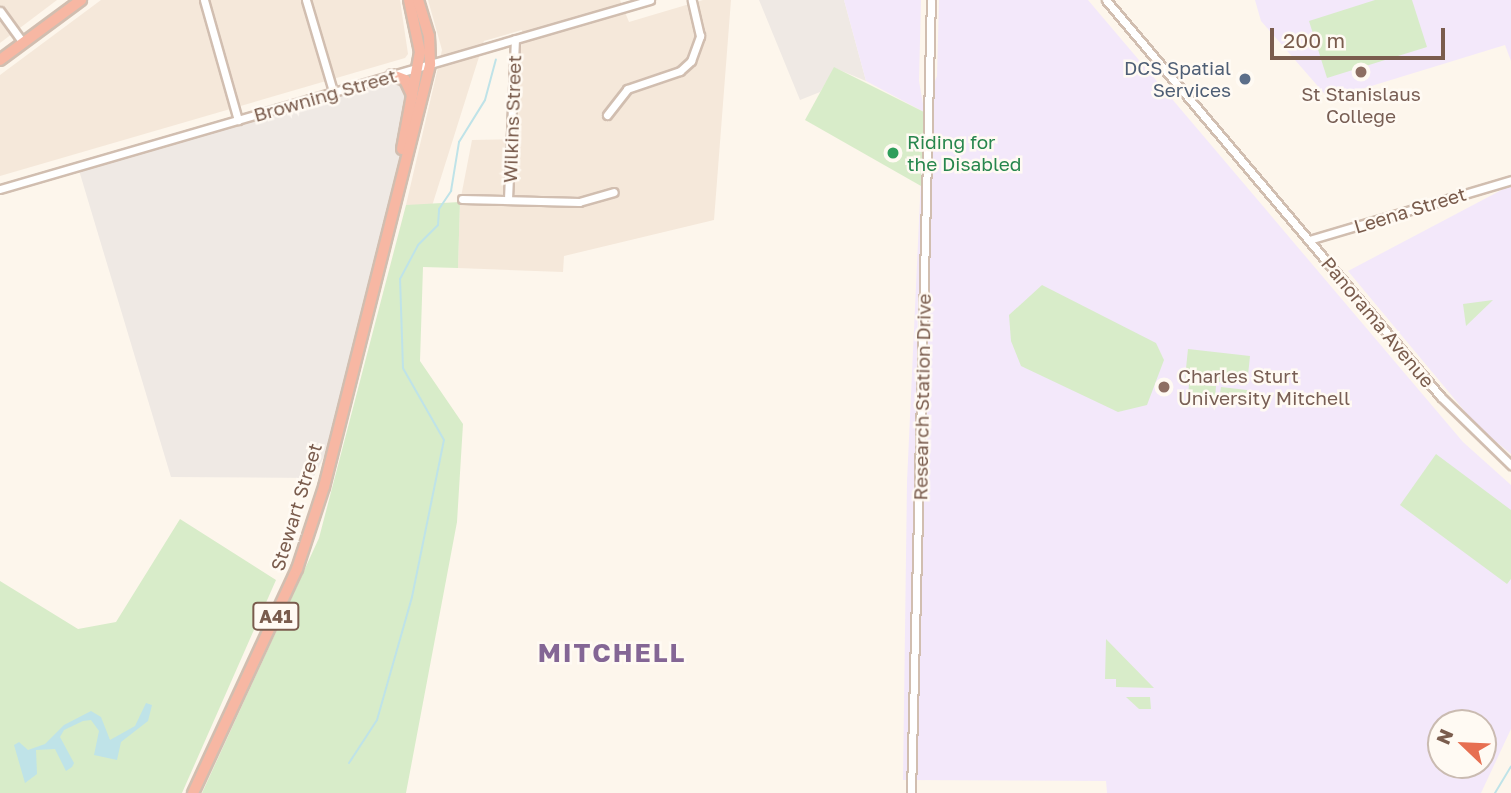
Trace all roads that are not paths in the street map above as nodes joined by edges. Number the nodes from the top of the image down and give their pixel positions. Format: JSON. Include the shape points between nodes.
{"nodes":[{"id":1,"x":204,"y":0,"type":"edge"},
{"id":2,"x":306,"y":0,"type":"edge"},
{"id":3,"x":408,"y":0,"type":"edge"},
{"id":4,"x":418,"y":0,"type":"edge"},
{"id":5,"x":650,"y":0,"type":"edge"},
{"id":6,"x":692,"y":0,"type":"edge"},
{"id":7,"x":931,"y":0,"type":"edge"},
{"id":8,"x":1106,"y":0,"type":"edge"},
{"id":9,"x":79,"y":1,"type":"edge"},
{"id":10,"x":633,"y":2,"type":"edge"},
{"id":11,"x":0,"y":12,"type":"edge"},
{"id":12,"x":515,"y":39,"type":"junction"},
{"id":13,"x":23,"y":43,"type":"junction"},
{"id":14,"x":0,"y":60,"type":"edge"},
{"id":15,"x":424,"y":66,"type":"junction"},
{"id":16,"x":392,"y":75,"type":"junction"},
{"id":17,"x":333,"y":91,"type":"junction"},
{"id":18,"x":412,"y":104,"type":"junction"},
{"id":19,"x":607,"y":115,"type":"dead end"},
{"id":20,"x":239,"y":120,"type":"junction"},
{"id":21,"x":1511,"y":180,"type":"edge"},
{"id":22,"x":0,"y":189,"type":"edge"},
{"id":23,"x":614,"y":192,"type":"dead end"},
{"id":24,"x":462,"y":199,"type":"dead end"},
{"id":25,"x":509,"y":199,"type":"junction"},
{"id":26,"x":389,"y":217,"type":"junction"},
{"id":27,"x":1309,"y":240,"type":"junction"},
{"id":28,"x":1511,"y":465,"type":"edge"},
{"id":29,"x":193,"y":793,"type":"edge"},
{"id":30,"x":911,"y":793,"type":"edge"}],
"edges":[{"from":1,"to":20,"type":"street"},
{"from":2,"to":17,"type":"street"},
{"from":3,"to":15,"type":"highway","name":"Stewart Street","number":"A41"},
{"from":4,"to":15,"type":"highway","name":"Stewart Street","number":"A41","via":[[430,45]]},
{"from":5,"to":10,"type":"street","name":"Browning Street"},
{"from":6,"to":19,"type":"street","via":[[700,36],[691,61],[680,71],[627,89]]},
{"from":7,"to":30,"type":"street","name":"Research Station Drive"},
{"from":8,"to":27,"type":"street","name":"Panorama Avenue"},
{"from":9,"to":13,"type":"highway"},
{"from":10,"to":12,"type":"street","name":"Browning Street"},
{"from":11,"to":13,"type":"street"},
{"from":12,"to":15,"type":"street","name":"Browning Street"},
{"from":12,"to":25,"type":"street","name":"Wilkins Street"},
{"from":13,"to":14,"type":"highway"},
{"from":15,"to":16,"type":"street","name":"Browning Street"},
{"from":15,"to":18,"type":"highway","name":"Stewart Street","number":"A41"},
{"from":15,"to":26,"type":"highway","name":"Stewart Street","number":"A41"},
{"from":16,"to":17,"type":"street","name":"Browning Street"},
{"from":16,"to":18,"type":"highway","via":[[409,84]]},
{"from":17,"to":20,"type":"street","name":"Browning Street"},
{"from":18,"to":26,"type":"highway","name":"Stewart Street","number":"A41"},
{"from":20,"to":22,"type":"street","name":"Browning Street"},
{"from":21,"to":27,"type":"street","name":"Leena Street"},
{"from":23,"to":25,"type":"street","via":[[579,202]]},
{"from":24,"to":25,"type":"street"},
{"from":26,"to":29,"type":"highway","name":"Stewart Street","number":"A41","via":[[307,544]]},
{"from":27,"to":28,"type":"street","name":"Panorama Avenue","via":[[1450,406]]}]}
